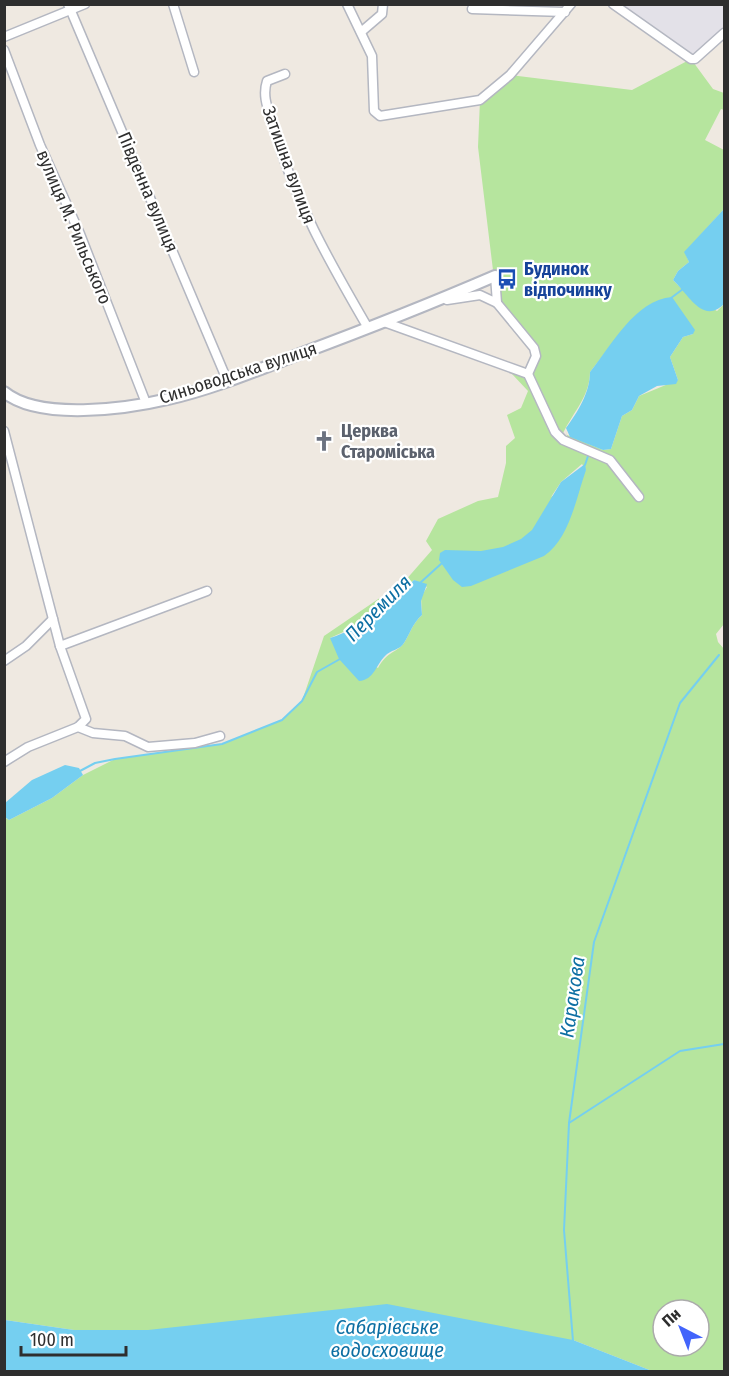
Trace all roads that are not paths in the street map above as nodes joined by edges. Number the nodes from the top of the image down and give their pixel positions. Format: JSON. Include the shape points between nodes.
{"nodes":[{"id":1,"x":85,"y":4,"type":"edge"},
{"id":2,"x":173,"y":4,"type":"edge"},
{"id":3,"x":347,"y":4,"type":"edge"},
{"id":4,"x":383,"y":4,"type":"edge"},
{"id":5,"x":571,"y":4,"type":"edge"},
{"id":6,"x":613,"y":4,"type":"edge"},
{"id":7,"x":69,"y":8,"type":"edge"},
{"id":8,"x":472,"y":9,"type":"dead end"},
{"id":9,"x":565,"y":12,"type":"junction"},
{"id":10,"x":361,"y":32,"type":"junction"},
{"id":11,"x":724,"y":33,"type":"edge"},
{"id":12,"x":4,"y":38,"type":"edge"},
{"id":13,"x":4,"y":50,"type":"edge"},
{"id":14,"x":194,"y":72,"type":"dead end"},
{"id":15,"x":285,"y":74,"type":"dead end"},
{"id":16,"x":495,"y":276,"type":"joint"},
{"id":17,"x":432,"y":303,"type":"junction"},
{"id":18,"x":497,"y":303,"type":"junction"},
{"id":19,"x":384,"y":322,"type":"junction"},
{"id":20,"x":368,"y":328,"type":"junction"},
{"id":21,"x":528,"y":374,"type":"junction"},
{"id":22,"x":227,"y":380,"type":"junction"},
{"id":23,"x":4,"y":392,"type":"edge"},
{"id":24,"x":146,"y":403,"type":"junction"},
{"id":25,"x":4,"y":431,"type":"edge"},
{"id":26,"x":639,"y":497,"type":"dead end"},
{"id":27,"x":207,"y":591,"type":"dead end"},
{"id":28,"x":53,"y":619,"type":"junction"},
{"id":29,"x":60,"y":646,"type":"junction"},
{"id":30,"x":4,"y":661,"type":"edge"},
{"id":31,"x":78,"y":727,"type":"junction"},
{"id":32,"x":220,"y":736,"type":"dead end"},
{"id":33,"x":4,"y":762,"type":"edge"}],
"edges":[{"from":1,"to":7,"type":"street"},
{"from":2,"to":14,"type":"street"},
{"from":3,"to":10,"type":"street"},
{"from":4,"to":10,"type":"street","via":[[382,14]]},
{"from":5,"to":9,"type":"street"},
{"from":6,"to":11,"type":"street","via":[[691,59]]},
{"from":7,"to":12,"type":"street"},
{"from":7,"to":22,"type":"street","name":"Південна вулиця"},
{"from":8,"to":9,"type":"street"},
{"from":9,"to":10,"type":"street","via":[[510,75],[480,100],[380,116],[374,111],[372,56]]},
{"from":13,"to":24,"type":"street","name":"вулиця М. Рильського"},
{"from":15,"to":20,"type":"street","name":"Затишна вулиця","via":[[267,81],[263,91],[279,148],[309,225]]},
{"from":16,"to":17,"type":"street","name":"Синьоводська вулиця"},
{"from":16,"to":18,"type":"street","name":"Синьоводська вулиця"},
{"from":17,"to":18,"type":"street","name":"Синьоводська вулиця","via":[[476,295]]},
{"from":17,"to":19,"type":"street","name":"Синьоводська вулиця"},
{"from":18,"to":21,"type":"street","via":[[534,348],[536,356]]},
{"from":19,"to":20,"type":"street","name":"Синьоводська вулиця"},
{"from":19,"to":21,"type":"street"},
{"from":20,"to":22,"type":"street","name":"Синьоводська вулиця"},
{"from":21,"to":26,"type":"street","via":[[555,432],[563,440],[610,460]]},
{"from":22,"to":24,"type":"street","name":"Синьоводська вулиця"},
{"from":23,"to":24,"type":"street","name":"Синьоводська вулиця","via":[[40,408]]},
{"from":25,"to":28,"type":"street"},
{"from":27,"to":29,"type":"street"},
{"from":28,"to":29,"type":"street"},
{"from":28,"to":30,"type":"street"},
{"from":29,"to":31,"type":"street","via":[[86,719]]},
{"from":31,"to":32,"type":"street","via":[[93,733],[125,736],[148,747],[195,743]]},
{"from":31,"to":33,"type":"street","via":[[28,747]]}]}
